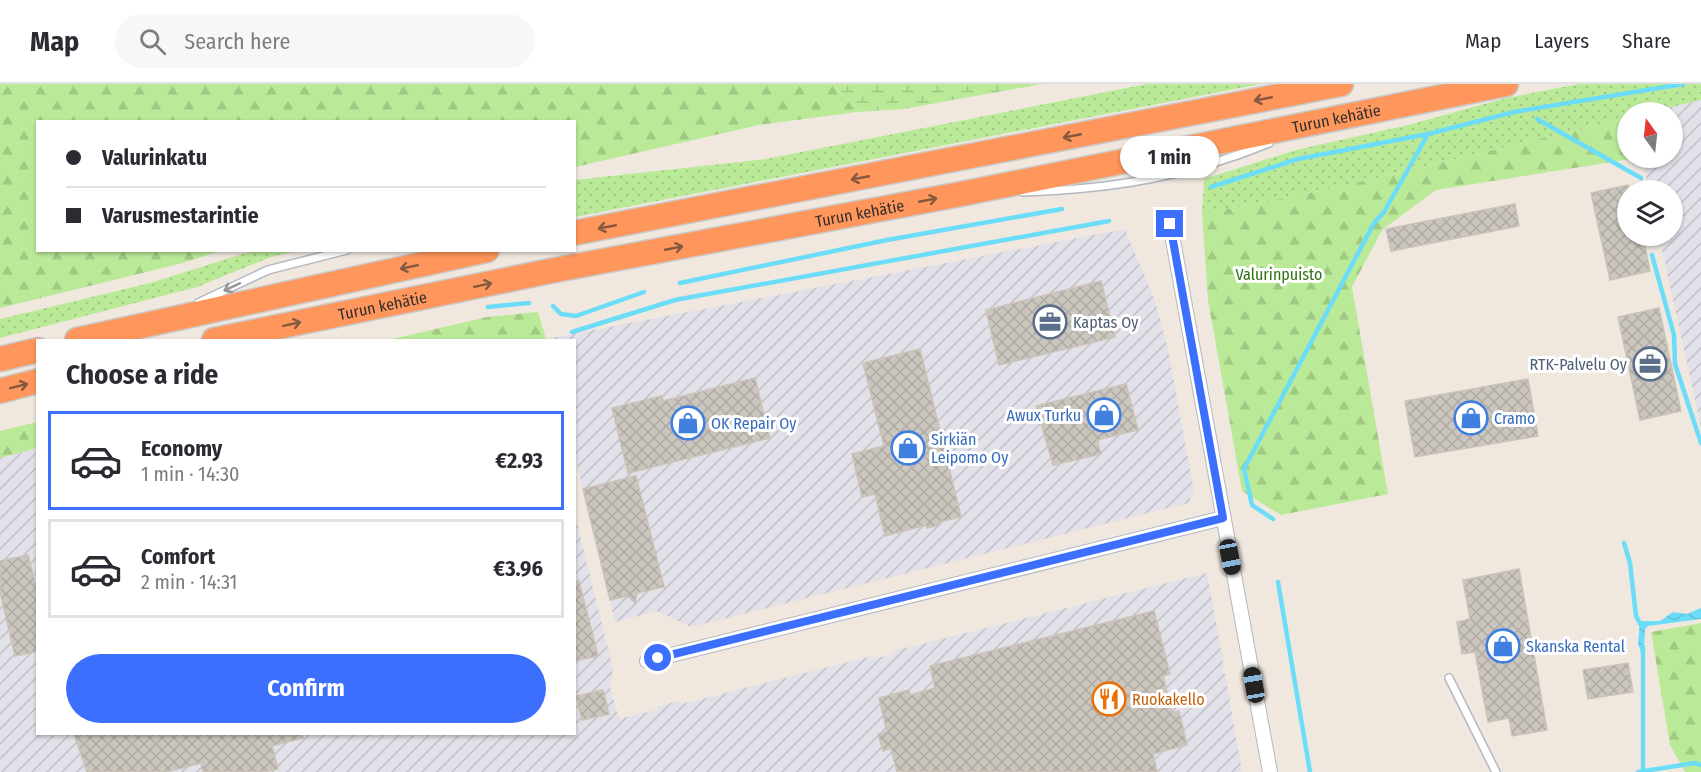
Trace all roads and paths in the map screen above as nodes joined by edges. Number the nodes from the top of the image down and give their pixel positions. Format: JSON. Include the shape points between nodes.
{"nodes":[{"id":1,"x":1341,"y":84,"type":"edge"},
{"id":2,"x":1506,"y":84,"type":"edge"},
{"id":3,"x":1170,"y":224,"type":"dead end"},
{"id":4,"x":576,"y":233,"type":"edge"},
{"id":5,"x":339,"y":252,"type":"edge"},
{"id":6,"x":478,"y":252,"type":"edge"},
{"id":7,"x":162,"y":320,"type":"junction"},
{"id":8,"x":80,"y":339,"type":"edge"},
{"id":9,"x":219,"y":339,"type":"edge"},
{"id":10,"x":36,"y":350,"type":"edge"},
{"id":11,"x":0,"y":359,"type":"edge"},
{"id":12,"x":36,"y":382,"type":"edge"},
{"id":13,"x":0,"y":391,"type":"edge"},
{"id":14,"x":1223,"y":518,"type":"junction"},
{"id":15,"x":647,"y":661,"type":"dead end"},
{"id":16,"x":1449,"y":678,"type":"dead end"},
{"id":17,"x":1270,"y":772,"type":"edge"},
{"id":18,"x":1496,"y":772,"type":"edge"}],
"edges":[{"from":1,"to":4,"type":"highway","name":"Turun kehätie","one_way":true},
{"from":9,"to":2,"type":"highway","name":"Turun kehätie","one_way":true},
{"from":3,"to":14,"type":"street"},
{"from":5,"to":7,"type":"lane","one_way":true,"via":[[268,270]]},
{"from":6,"to":7,"type":"highway","name":"Turun kehätie","one_way":true},
{"from":7,"to":8,"type":"highway","name":"Turun kehätie"},
{"from":10,"to":11,"type":"highway"},
{"from":13,"to":12,"type":"highway","one_way":true},
{"from":14,"to":15,"type":"street"},
{"from":14,"to":17,"type":"street"},
{"from":16,"to":18,"type":"lane"}]}
